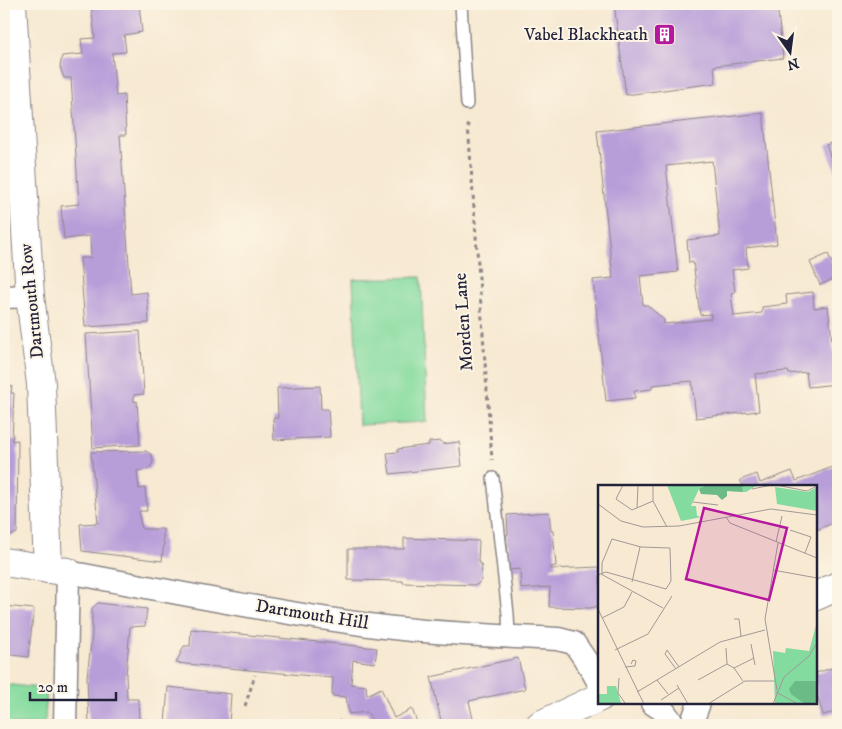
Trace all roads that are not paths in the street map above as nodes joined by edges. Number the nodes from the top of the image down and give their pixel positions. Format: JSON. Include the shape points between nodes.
{"nodes":[{"id":1,"x":12,"y":4,"type":"edge"},
{"id":2,"x":461,"y":4,"type":"edge"},
{"id":3,"x":467,"y":104,"type":"road end"},
{"id":4,"x":17,"y":296,"type":"edge"},
{"id":5,"x":493,"y":478,"type":"road end"},
{"id":6,"x":4,"y":562,"type":"edge"},
{"id":7,"x":58,"y":571,"type":"junction"},
{"id":8,"x":838,"y":586,"type":"edge"},
{"id":9,"x":817,"y":596,"type":"edge"},
{"id":10,"x":509,"y":636,"type":"junction"},
{"id":11,"x":598,"y":681,"type":"edge"},
{"id":12,"x":598,"y":698,"type":"edge"},
{"id":13,"x":654,"y":704,"type":"edge"},
{"id":14,"x":699,"y":704,"type":"edge"},
{"id":15,"x":66,"y":725,"type":"edge"},
{"id":16,"x":540,"y":725,"type":"edge"},
{"id":17,"x":674,"y":725,"type":"edge"},
{"id":18,"x":691,"y":725,"type":"edge"}],
"edges":[{"from":1,"to":4,"type":"main road","name":"Dartmouth Row"},
{"from":2,"to":3,"type":"lane"},
{"from":4,"to":7,"type":"main road","name":"Dartmouth Row","via":[[41,384]]},
{"from":5,"to":10,"type":"lane"},
{"from":6,"to":7,"type":"main road","name":"Dartmouth Hill"},
{"from":7,"to":10,"type":"street","name":"Dartmouth Hill","via":[[306,616],[449,634]]},
{"from":7,"to":15,"type":"street","name":"Dartmouth Row"},
{"from":8,"to":9,"type":"main road"},
{"from":10,"to":11,"type":"street","name":"Dartmouth Hill","via":[[558,639],[574,644]]},
{"from":12,"to":16,"type":"main road"},
{"from":13,"to":17,"type":"street","via":[[664,711]]},
{"from":14,"to":18,"type":"street"}]}
